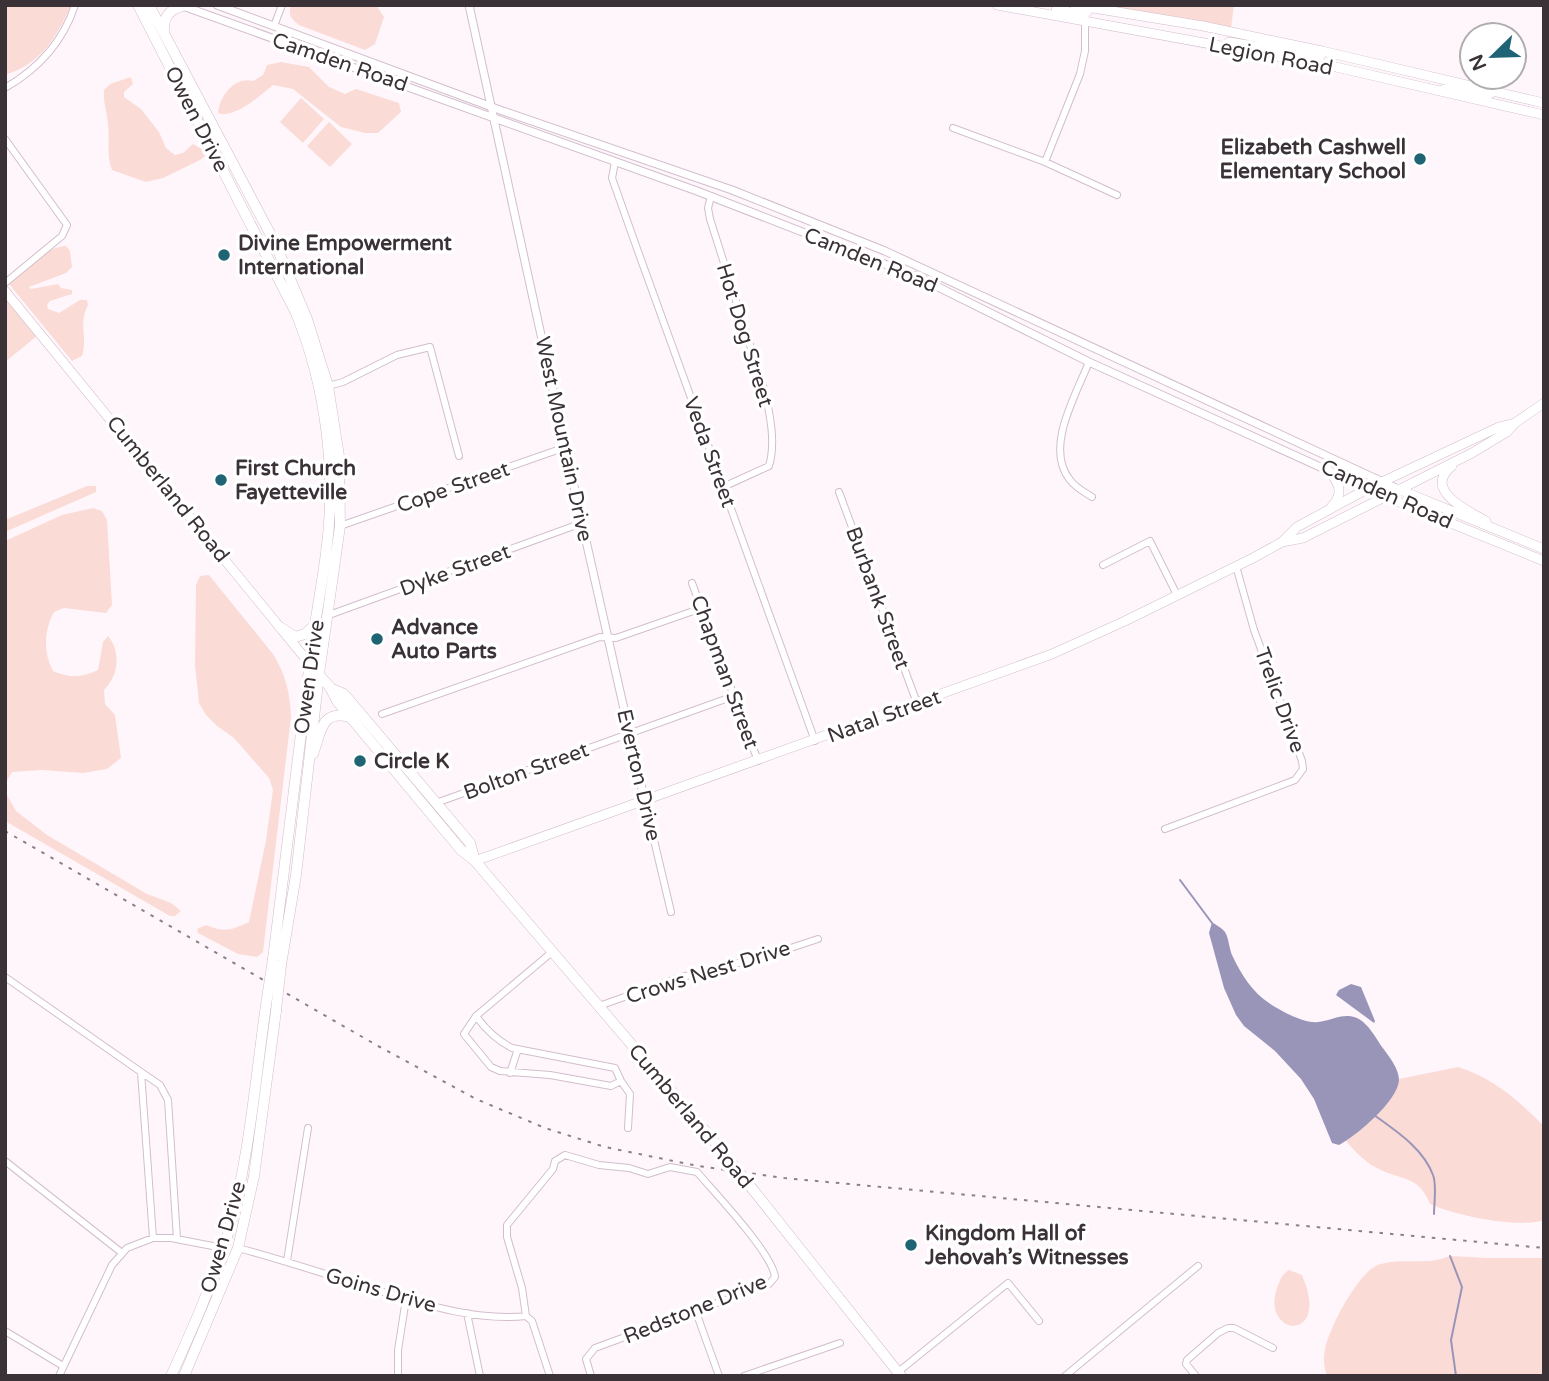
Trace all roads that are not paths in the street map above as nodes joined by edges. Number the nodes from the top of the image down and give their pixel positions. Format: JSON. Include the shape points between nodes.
{"nodes":[{"id":1,"x":75,"y":5,"type":"edge"},
{"id":2,"x":138,"y":5,"type":"edge"},
{"id":3,"x":149,"y":5,"type":"edge"},
{"id":4,"x":217,"y":5,"type":"edge"},
{"id":5,"x":282,"y":5,"type":"edge"},
{"id":6,"x":469,"y":5,"type":"edge"},
{"id":7,"x":997,"y":5,"type":"edge"},
{"id":8,"x":1027,"y":5,"type":"edge"},
{"id":9,"x":1075,"y":5,"type":"edge"},
{"id":10,"x":181,"y":6,"type":"edge"},
{"id":11,"x":1090,"y":8,"type":"junction"},
{"id":12,"x":1085,"y":21,"type":"junction"},
{"id":13,"x":274,"y":26,"type":"junction"},
{"id":14,"x":164,"y":33,"type":"junction"},
{"id":15,"x":1206,"y":44,"type":"junction"},
{"id":16,"x":1322,"y":51,"type":"junction"},
{"id":17,"x":1327,"y":66,"type":"junction"},
{"id":18,"x":1424,"y":74,"type":"junction"},
{"id":19,"x":1458,"y":82,"type":"edge"},
{"id":20,"x":5,"y":88,"type":"edge"},
{"id":21,"x":1458,"y":89,"type":"edge"},
{"id":22,"x":1437,"y":91,"type":"junction"},
{"id":23,"x":1467,"y":91,"type":"edge"},
{"id":24,"x":1494,"y":91,"type":"edge"},
{"id":25,"x":1498,"y":91,"type":"edge"},
{"id":26,"x":1493,"y":104,"type":"junction"},
{"id":27,"x":1544,"y":105,"type":"edge"},
{"id":28,"x":492,"y":107,"type":"junction"},
{"id":29,"x":1544,"y":115,"type":"edge"},
{"id":30,"x":495,"y":120,"type":"junction"},
{"id":31,"x":953,"y":128,"type":"dead end"},
{"id":32,"x":5,"y":139,"type":"edge"},
{"id":33,"x":615,"y":162,"type":"junction"},
{"id":34,"x":1045,"y":162,"type":"junction"},
{"id":35,"x":236,"y":195,"type":"junction"},
{"id":36,"x":1117,"y":195,"type":"dead end"},
{"id":37,"x":711,"y":196,"type":"junction"},
{"id":38,"x":281,"y":256,"type":"junction"},
{"id":39,"x":270,"y":262,"type":"junction"},
{"id":40,"x":5,"y":283,"type":"edge"},
{"id":41,"x":5,"y":290,"type":"edge"},
{"id":42,"x":307,"y":318,"type":"junction"},
{"id":43,"x":1089,"y":362,"type":"junction"},
{"id":44,"x":328,"y":386,"type":"junction"},
{"id":45,"x":1544,"y":403,"type":"edge"},
{"id":46,"x":1515,"y":423,"type":"junction"},
{"id":47,"x":566,"y":447,"type":"junction"},
{"id":48,"x":1472,"y":453,"type":"junction"},
{"id":49,"x":459,"y":456,"type":"dead end"},
{"id":50,"x":1327,"y":469,"type":"junction"},
{"id":51,"x":1382,"y":482,"type":"junction"},
{"id":52,"x":723,"y":487,"type":"junction"},
{"id":53,"x":1367,"y":489,"type":"junction"},
{"id":54,"x":1398,"y":489,"type":"junction"},
{"id":55,"x":839,"y":492,"type":"dead end"},
{"id":56,"x":1384,"y":496,"type":"junction"},
{"id":57,"x":1092,"y":497,"type":"dead end"},
{"id":58,"x":1329,"y":509,"type":"junction"},
{"id":59,"x":582,"y":523,"type":"junction"},
{"id":60,"x":340,"y":526,"type":"junction"},
{"id":61,"x":1282,"y":542,"type":"junction"},
{"id":62,"x":1524,"y":542,"type":"junction"},
{"id":63,"x":1544,"y":549,"type":"edge"},
{"id":64,"x":1544,"y":561,"type":"edge"},
{"id":65,"x":1103,"y":565,"type":"dead end"},
{"id":66,"x":1236,"y":566,"type":"junction"},
{"id":67,"x":692,"y":583,"type":"dead end"},
{"id":68,"x":1177,"y":595,"type":"junction"},
{"id":69,"x":702,"y":608,"type":"junction"},
{"id":70,"x":329,"y":615,"type":"junction"},
{"id":71,"x":316,"y":624,"type":"junction"},
{"id":72,"x":280,"y":627,"type":"junction"},
{"id":73,"x":608,"y":638,"type":"junction"},
{"id":74,"x":309,"y":663,"type":"junction"},
{"id":75,"x":319,"y":674,"type":"junction"},
{"id":76,"x":330,"y":687,"type":"junction"},
{"id":77,"x":734,"y":696,"type":"junction"},
{"id":78,"x":917,"y":703,"type":"junction"},
{"id":79,"x":382,"y":714,"type":"dead end"},
{"id":80,"x":350,"y":717,"type":"junction"},
{"id":81,"x":630,"y":733,"type":"junction"},
{"id":82,"x":815,"y":741,"type":"junction"},
{"id":83,"x":758,"y":761,"type":"junction"},
{"id":84,"x":307,"y":767,"type":"junction"},
{"id":85,"x":645,"y":802,"type":"junction"},
{"id":86,"x":436,"y":803,"type":"junction"},
{"id":87,"x":1166,"y":829,"type":"dead end"},
{"id":88,"x":475,"y":862,"type":"junction"},
{"id":89,"x":671,"y":912,"type":"dead end"},
{"id":90,"x":818,"y":939,"type":"dead end"},
{"id":91,"x":552,"y":952,"type":"junction"},
{"id":92,"x":277,"y":962,"type":"junction"},
{"id":93,"x":5,"y":977,"type":"edge"},
{"id":94,"x":599,"y":1006,"type":"junction"},
{"id":95,"x":476,"y":1016,"type":"junction"},
{"id":96,"x":518,"y":1049,"type":"junction"},
{"id":97,"x":141,"y":1072,"type":"junction"},
{"id":98,"x":509,"y":1073,"type":"junction"},
{"id":99,"x":621,"y":1081,"type":"junction"},
{"id":100,"x":308,"y":1128,"type":"dead end"},
{"id":101,"x":628,"y":1128,"type":"dead end"},
{"id":102,"x":5,"y":1161,"type":"edge"},
{"id":103,"x":241,"y":1177,"type":"junction"},
{"id":104,"x":153,"y":1238,"type":"junction"},
{"id":105,"x":177,"y":1239,"type":"junction"},
{"id":106,"x":223,"y":1248,"type":"junction"},
{"id":107,"x":238,"y":1248,"type":"junction"},
{"id":108,"x":122,"y":1253,"type":"junction"},
{"id":109,"x":287,"y":1261,"type":"junction"},
{"id":110,"x":1198,"y":1266,"type":"dead end"},
{"id":111,"x":407,"y":1299,"type":"junction"},
{"id":112,"x":696,"y":1312,"type":"junction"},
{"id":113,"x":211,"y":1313,"type":"junction"},
{"id":114,"x":467,"y":1313,"type":"junction"},
{"id":115,"x":526,"y":1316,"type":"junction"},
{"id":116,"x":1039,"y":1321,"type":"dead end"},
{"id":117,"x":5,"y":1331,"type":"edge"},
{"id":118,"x":840,"y":1343,"type":"dead end"},
{"id":119,"x":1273,"y":1348,"type":"dead end"},
{"id":120,"x":63,"y":1366,"type":"junction"},
{"id":121,"x":900,"y":1374,"type":"edge"},
{"id":122,"x":1194,"y":1375,"type":"edge"},
{"id":123,"x":59,"y":1376,"type":"edge"},
{"id":124,"x":171,"y":1376,"type":"edge"},
{"id":125,"x":184,"y":1376,"type":"edge"},
{"id":126,"x":398,"y":1376,"type":"edge"},
{"id":127,"x":480,"y":1376,"type":"edge"},
{"id":128,"x":550,"y":1376,"type":"edge"},
{"id":129,"x":591,"y":1376,"type":"edge"},
{"id":130,"x":719,"y":1376,"type":"edge"},
{"id":131,"x":744,"y":1376,"type":"edge"},
{"id":132,"x":1065,"y":1376,"type":"edge"}],
"edges":[{"from":1,"to":20,"type":"street","via":[[52,49],[27,75]]},
{"from":2,"to":35,"type":"main road","name":"Owen Drive"},
{"from":3,"to":14,"type":"main road","name":"Owen Drive"},
{"from":4,"to":13,"type":"street","name":"Camden Road"},
{"from":5,"to":13,"type":"street"},
{"from":6,"to":28,"type":"street","name":"West Mountain Drive"},
{"from":7,"to":12,"type":"main road","name":"Legion Road"},
{"from":8,"to":11,"type":"main road","via":[[1085,15]]},
{"from":9,"to":11,"type":"main road","name":"Legion Road"},
{"from":10,"to":14,"type":"main road","via":[[167,14]]},
{"from":10,"to":30,"type":"street","name":"Camden Road"},
{"from":11,"to":16,"type":"main road","name":"Legion Road"},
{"from":12,"to":15,"type":"main road","name":"Legion Road"},
{"from":12,"to":34,"type":"street","via":[[1080,74]]},
{"from":13,"to":28,"type":"street","name":"Camden Road"},
{"from":14,"to":38,"type":"main road","name":"Owen Drive"},
{"from":15,"to":16,"type":"main road","via":[[1230,42],[1320,57]]},
{"from":15,"to":17,"type":"main road","name":"Legion Road"},
{"from":16,"to":18,"type":"main road","name":"Legion Road"},
{"from":17,"to":18,"type":"main road","via":[[1332,60]]},
{"from":17,"to":22,"type":"main road","name":"Legion Road"},
{"from":18,"to":19,"type":"main road","name":"Legion Road"},
{"from":21,"to":22,"type":"main road"},
{"from":22,"to":26,"type":"main road","name":"Legion Road"},
{"from":23,"to":24,"type":"main road","via":[[1489,95]]},
{"from":25,"to":27,"type":"main road","name":"Legion Road"},
{"from":26,"to":27,"type":"main road","via":[[1497,98]]},
{"from":26,"to":29,"type":"main road","name":"Legion Road"},
{"from":28,"to":30,"type":"street","name":"West Mountain Drive"},
{"from":28,"to":51,"type":"street","name":"Camden Road","via":[[732,190],[886,251]]},
{"from":30,"to":33,"type":"street","name":"Camden Road"},
{"from":30,"to":47,"type":"street","name":"West Mountain Drive"},
{"from":31,"to":34,"type":"street"},
{"from":32,"to":40,"type":"street","via":[[67,225],[62,236]]},
{"from":33,"to":37,"type":"street","name":"Camden Road"},
{"from":33,"to":52,"type":"street","name":"Veda Street","via":[[614,183]]},
{"from":34,"to":36,"type":"street"},
{"from":35,"to":38,"type":"main road","via":[[242,197],[273,254]]},
{"from":35,"to":39,"type":"main road","name":"Owen Drive"},
{"from":37,"to":43,"type":"street","name":"Camden Road","via":[[918,277]]},
{"from":37,"to":52,"type":"street","name":"Hot Dog Street","via":[[710,219],[771,419],[769,466]]},
{"from":38,"to":42,"type":"main road","name":"Owen Drive"},
{"from":39,"to":42,"type":"main road","via":[[279,265]]},
{"from":39,"to":71,"type":"main road","name":"Owen Drive","via":[[301,326],[327,436],[328,529]]},
{"from":41,"to":72,"type":"main road","name":"Cumberland Road"},
{"from":42,"to":44,"type":"main road","name":"Owen Drive"},
{"from":43,"to":50,"type":"street","name":"Camden Road"},
{"from":43,"to":57,"type":"street","via":[[1066,419],[1059,460],[1071,482]]},
{"from":44,"to":49,"type":"street","via":[[397,355],[430,347]]},
{"from":44,"to":60,"type":"main road","name":"Owen Drive","via":[[339,456]]},
{"from":45,"to":46,"type":"main road"},
{"from":46,"to":48,"type":"main road"},
{"from":46,"to":51,"type":"main road","name":"Natal Street"},
{"from":47,"to":59,"type":"street","name":"West Mountain Drive"},
{"from":47,"to":60,"type":"street","name":"Cope Street"},
{"from":48,"to":54,"type":"main road","name":"Natal Street"},
{"from":48,"to":62,"type":"main road","via":[[1444,475],[1448,498]]},
{"from":50,"to":53,"type":"street","name":"Camden Road"},
{"from":50,"to":58,"type":"main road","via":[[1339,484],[1340,494]]},
{"from":51,"to":53,"type":"main road","name":"Natal Street"},
{"from":51,"to":54,"type":"street","name":"Camden Road"},
{"from":52,"to":82,"type":"street","name":"Veda Street"},
{"from":53,"to":56,"type":"street","name":"Camden Road"},
{"from":53,"to":58,"type":"main road","name":"Natal Street"},
{"from":54,"to":56,"type":"main road","name":"Natal Street"},
{"from":54,"to":62,"type":"main road","name":"Camden Road"},
{"from":55,"to":78,"type":"street","name":"Burbank Street"},
{"from":56,"to":61,"type":"main road","name":"Natal Street","via":[[1303,538]]},
{"from":56,"to":64,"type":"main road","name":"Camden Road"},
{"from":58,"to":61,"type":"main road","name":"Natal Street","via":[[1297,527]]},
{"from":59,"to":70,"type":"street","name":"Dyke Street"},
{"from":59,"to":73,"type":"street","name":"West Mountain Drive"},
{"from":60,"to":70,"type":"main road","name":"Owen Drive"},
{"from":61,"to":66,"type":"main road","name":"Natal Street"},
{"from":62,"to":63,"type":"main road","name":"Camden Road"},
{"from":65,"to":68,"type":"street","via":[[1150,541]]},
{"from":66,"to":68,"type":"main road","name":"Natal Street"},
{"from":66,"to":87,"type":"street","name":"Trelic Drive","via":[[1303,769],[1295,780]]},
{"from":67,"to":69,"type":"street","name":"Chapman Street"},
{"from":68,"to":78,"type":"main road","name":"Natal Street","via":[[1052,654]]},
{"from":69,"to":73,"type":"street"},
{"from":69,"to":77,"type":"street","name":"Chapman Street"},
{"from":70,"to":75,"type":"main road","name":"Owen Drive"},
{"from":71,"to":72,"type":"main road","via":[[295,636]]},
{"from":71,"to":74,"type":"main road","name":"Owen Drive"},
{"from":72,"to":74,"type":"main road","name":"Cumberland Road"},
{"from":73,"to":79,"type":"street"},
{"from":73,"to":81,"type":"street","name":"Everton Drive"},
{"from":74,"to":75,"type":"main road","name":"Cumberland Road"},
{"from":74,"to":92,"type":"main road","name":"Owen Drive"},
{"from":75,"to":76,"type":"main road","name":"Cumberland Road"},
{"from":75,"to":84,"type":"main road","name":"Owen Drive"},
{"from":76,"to":80,"type":"main road","name":"Cumberland Road"},
{"from":76,"to":86,"type":"main road","name":"Cumberland Road","via":[[344,694]]},
{"from":77,"to":81,"type":"street","name":"Bolton Street"},
{"from":77,"to":83,"type":"street","name":"Chapman Street"},
{"from":78,"to":82,"type":"main road","name":"Natal Street"},
{"from":80,"to":84,"type":"main road","via":[[339,713],[329,717]]},
{"from":80,"to":88,"type":"main road","name":"Cumberland Road"},
{"from":81,"to":85,"type":"street","name":"Everton Drive"},
{"from":81,"to":86,"type":"street","name":"Bolton Street"},
{"from":82,"to":83,"type":"main road","name":"Natal Street"},
{"from":83,"to":85,"type":"main road","name":"Natal Street"},
{"from":84,"to":92,"type":"main road","name":"Owen Drive","via":[[296,874]]},
{"from":85,"to":88,"type":"main road","name":"Natal Street"},
{"from":85,"to":89,"type":"street","name":"Everton Drive"},
{"from":86,"to":88,"type":"main road","name":"Cumberland Road","via":[[470,843]]},
{"from":88,"to":91,"type":"main road","name":"Cumberland Road"},
{"from":90,"to":94,"type":"street","name":"Crows Nest Drive","via":[[678,978]]},
{"from":91,"to":94,"type":"main road","name":"Cumberland Road"},
{"from":91,"to":95,"type":"street"},
{"from":92,"to":103,"type":"main road","name":"Owen Drive","bridge":true,"via":[[266,1005]]},
{"from":92,"to":107,"type":"main road","name":"Owen Drive","bridge":true,"via":[[276,1011],[254,1176]]},
{"from":93,"to":97,"type":"street"},
{"from":94,"to":121,"type":"main road","name":"Cumberland Road","bridge":true,"via":[[719,1147]]},
{"from":95,"to":96,"type":"street","via":[[498,1041]]},
{"from":95,"to":98,"type":"street","via":[[464,1034],[491,1067]]},
{"from":96,"to":98,"type":"street"},
{"from":96,"to":99,"type":"street","via":[[615,1068]]},
{"from":97,"to":104,"type":"street"},
{"from":97,"to":105,"type":"street","via":[[160,1085],[168,1100]]},
{"from":98,"to":99,"type":"street","via":[[611,1086]]},
{"from":99,"to":101,"type":"street","via":[[630,1094]]},
{"from":100,"to":109,"type":"street"},
{"from":102,"to":108,"type":"street"},
{"from":103,"to":106,"type":"main road","name":"Owen Drive"},
{"from":103,"to":107,"type":"main road","via":[[244,1190],[231,1244]]},
{"from":104,"to":105,"type":"street"},
{"from":104,"to":108,"type":"street"},
{"from":105,"to":106,"type":"street"},
{"from":106,"to":113,"type":"main road","via":[[226,1259],[209,1305]]},
{"from":106,"to":124,"type":"main road","name":"Owen Drive","via":[[208,1295]]},
{"from":107,"to":109,"type":"street","name":"Goins Drive"},
{"from":107,"to":113,"type":"main road","name":"Owen Drive"},
{"from":108,"to":120,"type":"street"},
{"from":109,"to":111,"type":"street","name":"Goins Drive"},
{"from":110,"to":132,"type":"street"},
{"from":111,"to":114,"type":"street","name":"Goins Drive"},
{"from":111,"to":126,"type":"street"},
{"from":112,"to":115,"type":"street","name":"Redstone Drive","via":[[769,1284],[775,1277],[764,1254],[721,1200],[697,1172],[670,1167],[648,1174],[565,1155],[555,1161],[507,1226]]},
{"from":112,"to":129,"type":"street","name":"Redstone Drive","via":[[595,1348],[586,1359]]},
{"from":112,"to":130,"type":"street"},
{"from":113,"to":125,"type":"main road","name":"Owen Drive"},
{"from":114,"to":115,"type":"street","name":"Goins Drive"},
{"from":114,"to":127,"type":"street"},
{"from":115,"to":128,"type":"street","via":[[532,1321]]},
{"from":116,"to":121,"type":"street","via":[[1008,1283]]},
{"from":117,"to":120,"type":"street"},
{"from":118,"to":131,"type":"street"},
{"from":119,"to":122,"type":"street","via":[[1234,1328],[1223,1330],[1186,1360]]},
{"from":120,"to":123,"type":"street"}]}
